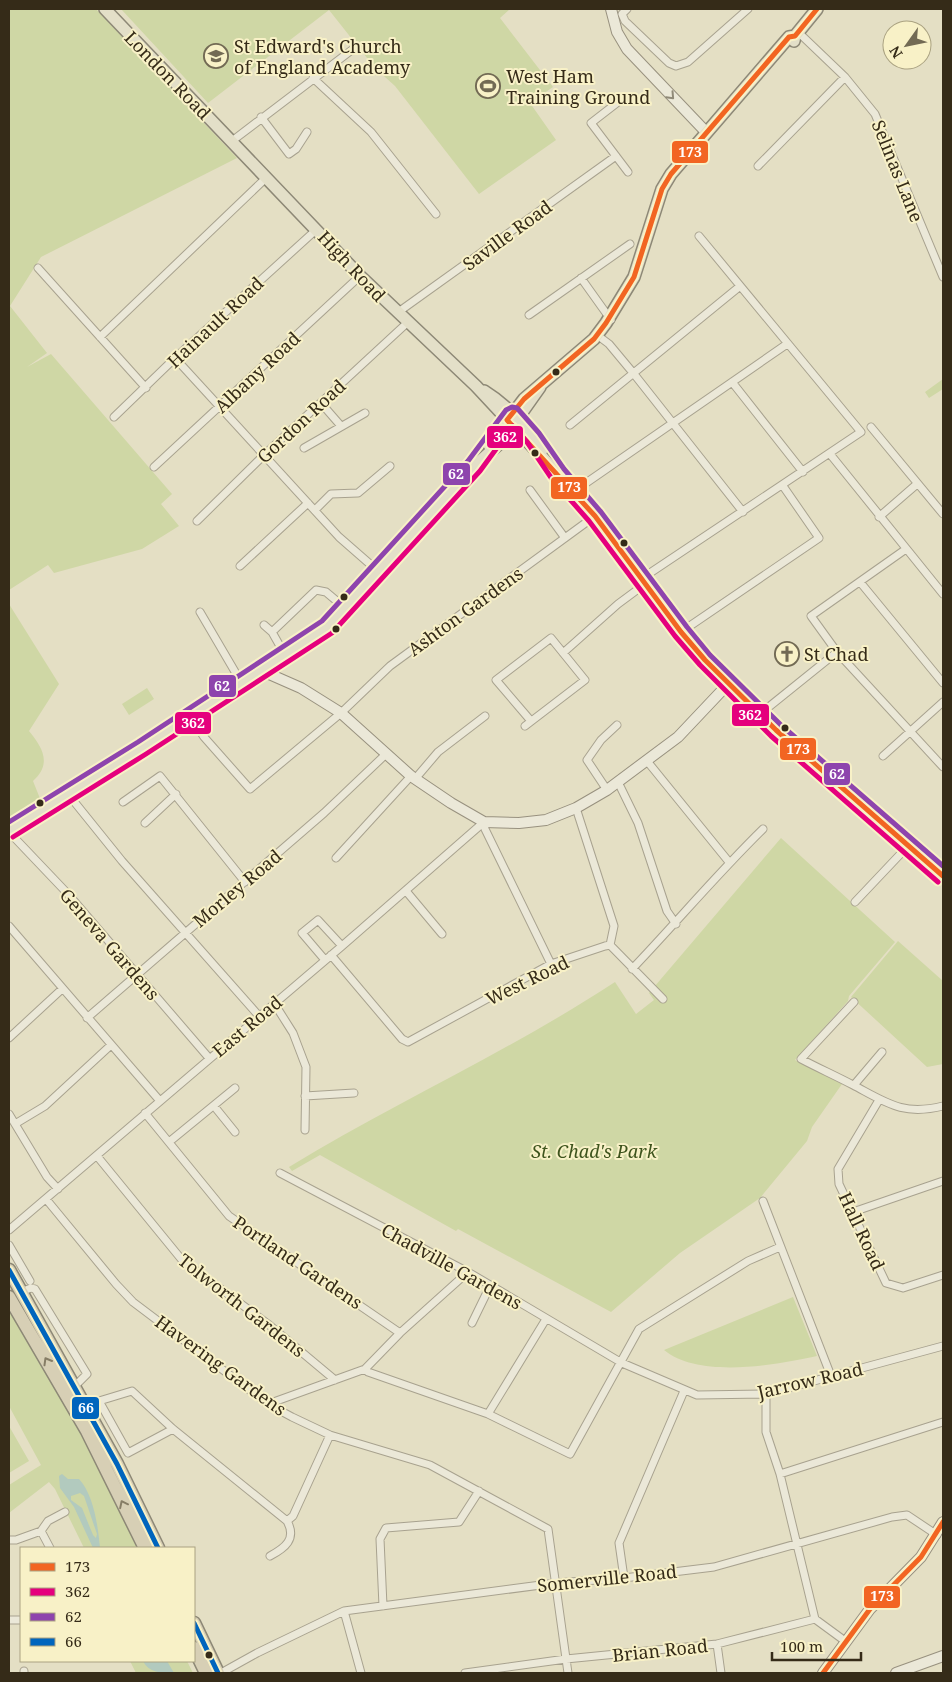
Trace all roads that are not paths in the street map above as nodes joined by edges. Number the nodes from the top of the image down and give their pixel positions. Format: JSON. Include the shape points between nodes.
{"nodes":[{"id":1,"x":105,"y":9,"type":"edge"},
{"id":2,"x":611,"y":9,"type":"edge"},
{"id":3,"x":748,"y":9,"type":"edge"},
{"id":4,"x":817,"y":9,"type":"edge"},
{"id":5,"x":625,"y":12,"type":"edge"},
{"id":6,"x":796,"y":34,"type":"junction"},
{"id":7,"x":357,"y":46,"type":"dead end"},
{"id":8,"x":845,"y":77,"type":"junction"},
{"id":9,"x":313,"y":78,"type":"junction"},
{"id":10,"x":622,"y":99,"type":"dead end"},
{"id":11,"x":261,"y":117,"type":"junction"},
{"id":12,"x":307,"y":132,"type":"dead end"},
{"id":13,"x":705,"y":136,"type":"junction"},
{"id":14,"x":232,"y":141,"type":"junction"},
{"id":15,"x":616,"y":156,"type":"junction"},
{"id":16,"x":758,"y":166,"type":"dead end"},
{"id":17,"x":628,"y":172,"type":"dead end"},
{"id":18,"x":268,"y":177,"type":"junction"},
{"id":19,"x":436,"y":214,"type":"dead end"},
{"id":20,"x":316,"y":229,"type":"junction"},
{"id":21,"x":699,"y":236,"type":"dead end"},
{"id":22,"x":630,"y":244,"type":"dead end"},
{"id":23,"x":38,"y":268,"type":"dead end"},
{"id":24,"x":360,"y":276,"type":"junction"},
{"id":25,"x":943,"y":276,"type":"edge"},
{"id":26,"x":581,"y":278,"type":"junction"},
{"id":27,"x":739,"y":287,"type":"junction"},
{"id":28,"x":397,"y":313,"type":"junction"},
{"id":29,"x":529,"y":315,"type":"dead end"},
{"id":30,"x":608,"y":316,"type":"junction"},
{"id":31,"x":407,"y":323,"type":"junction"},
{"id":32,"x":597,"y":335,"type":"junction"},
{"id":33,"x":100,"y":337,"type":"junction"},
{"id":34,"x":786,"y":344,"type":"junction"},
{"id":35,"x":175,"y":358,"type":"junction"},
{"id":36,"x":634,"y":374,"type":"junction"},
{"id":37,"x":732,"y":382,"type":"junction"},
{"id":38,"x":146,"y":388,"type":"junction"},
{"id":39,"x":321,"y":403,"type":"junction"},
{"id":40,"x":220,"y":405,"type":"junction"},
{"id":41,"x":365,"y":412,"type":"dead end"},
{"id":42,"x":114,"y":417,"type":"dead end"},
{"id":43,"x":512,"y":420,"type":"junction"},
{"id":44,"x":674,"y":423,"type":"junction"},
{"id":45,"x":570,"y":425,"type":"dead end"},
{"id":46,"x":341,"y":426,"type":"junction"},
{"id":47,"x":871,"y":427,"type":"dead end"},
{"id":48,"x":304,"y":448,"type":"dead end"},
{"id":49,"x":830,"y":454,"type":"junction"},
{"id":50,"x":264,"y":455,"type":"junction"},
{"id":51,"x":390,"y":466,"type":"dead end"},
{"id":52,"x":154,"y":467,"type":"dead end"},
{"id":53,"x":804,"y":472,"type":"junction"},
{"id":54,"x":917,"y":484,"type":"junction"},
{"id":55,"x":783,"y":486,"type":"junction"},
{"id":56,"x":530,"y":490,"type":"dead end"},
{"id":57,"x":574,"y":492,"type":"junction"},
{"id":58,"x":308,"y":503,"type":"junction"},
{"id":59,"x":315,"y":510,"type":"junction"},
{"id":60,"x":743,"y":512,"type":"junction"},
{"id":61,"x":943,"y":514,"type":"edge"},
{"id":62,"x":595,"y":516,"type":"junction"},
{"id":63,"x":879,"y":517,"type":"junction"},
{"id":64,"x":197,"y":521,"type":"dead end"},
{"id":65,"x":565,"y":538,"type":"junction"},
{"id":66,"x":906,"y":549,"type":"junction"},
{"id":67,"x":240,"y":566,"type":"dead end"},
{"id":68,"x":379,"y":572,"type":"junction"},
{"id":69,"x":643,"y":582,"type":"junction"},
{"id":70,"x":860,"y":582,"type":"junction"},
{"id":71,"x":943,"y":594,"type":"edge"},
{"id":72,"x":345,"y":608,"type":"junction"},
{"id":73,"x":200,"y":612,"type":"dead end"},
{"id":74,"x":264,"y":626,"type":"dead end"},
{"id":75,"x":272,"y":632,"type":"junction"},
{"id":76,"x":681,"y":632,"type":"junction"},
{"id":77,"x":837,"y":652,"type":"junction"},
{"id":78,"x":563,"y":653,"type":"junction"},
{"id":79,"x":285,"y":655,"type":"junction"},
{"id":80,"x":260,"y":670,"type":"junction"},
{"id":81,"x":241,"y":682,"type":"junction"},
{"id":82,"x":729,"y":683,"type":"junction"},
{"id":83,"x":943,"y":683,"type":"edge"},
{"id":84,"x":943,"y":702,"type":"edge"},
{"id":85,"x":341,"y":713,"type":"junction"},
{"id":86,"x":760,"y":714,"type":"junction"},
{"id":87,"x":189,"y":716,"type":"junction"},
{"id":88,"x":485,"y":716,"type":"dead end"},
{"id":89,"x":531,"y":721,"type":"junction"},
{"id":90,"x":617,"y":725,"type":"dead end"},
{"id":91,"x":525,"y":726,"type":"dead end"},
{"id":92,"x":910,"y":732,"type":"junction"},
{"id":93,"x":385,"y":755,"type":"junction"},
{"id":94,"x":883,"y":756,"type":"dead end"},
{"id":95,"x":646,"y":761,"type":"junction"},
{"id":96,"x":943,"y":767,"type":"edge"},
{"id":97,"x":413,"y":778,"type":"junction"},
{"id":98,"x":618,"y":782,"type":"junction"},
{"id":99,"x":607,"y":790,"type":"junction"},
{"id":100,"x":68,"y":794,"type":"junction"},
{"id":101,"x":176,"y":794,"type":"junction"},
{"id":102,"x":123,"y":802,"type":"dead end"},
{"id":103,"x":576,"y":808,"type":"junction"},
{"id":104,"x":484,"y":822,"type":"junction"},
{"id":105,"x":144,"y":823,"type":"dead end"},
{"id":106,"x":763,"y":829,"type":"dead end"},
{"id":107,"x":9,"y":831,"type":"edge"},
{"id":108,"x":908,"y":846,"type":"junction"},
{"id":109,"x":336,"y":858,"type":"dead end"},
{"id":110,"x":730,"y":862,"type":"junction"},
{"id":111,"x":943,"y":876,"type":"edge"},
{"id":112,"x":245,"y":882,"type":"junction"},
{"id":113,"x":406,"y":891,"type":"junction"},
{"id":114,"x":855,"y":902,"type":"dead end"},
{"id":115,"x":676,"y":924,"type":"junction"},
{"id":116,"x":9,"y":927,"type":"edge"},
{"id":117,"x":185,"y":932,"type":"junction"},
{"id":118,"x":442,"y":934,"type":"dead end"},
{"id":119,"x":610,"y":945,"type":"junction"},
{"id":120,"x":342,"y":946,"type":"junction"},
{"id":121,"x":328,"y":958,"type":"junction"},
{"id":122,"x":551,"y":964,"type":"junction"},
{"id":123,"x":632,"y":969,"type":"junction"},
{"id":124,"x":136,"y":975,"type":"junction"},
{"id":125,"x":62,"y":989,"type":"junction"},
{"id":126,"x":663,"y":999,"type":"dead end"},
{"id":127,"x":854,"y":1002,"type":"dead end"},
{"id":128,"x":274,"y":1003,"type":"junction"},
{"id":129,"x":259,"y":1016,"type":"junction"},
{"id":130,"x":87,"y":1018,"type":"junction"},
{"id":131,"x":9,"y":1038,"type":"edge"},
{"id":132,"x":111,"y":1045,"type":"junction"},
{"id":133,"x":882,"y":1052,"type":"dead end"},
{"id":134,"x":210,"y":1058,"type":"junction"},
{"id":135,"x":854,"y":1085,"type":"junction"},
{"id":136,"x":236,"y":1088,"type":"dead end"},
{"id":137,"x":354,"y":1093,"type":"dead end"},
{"id":138,"x":305,"y":1096,"type":"junction"},
{"id":139,"x":879,"y":1100,"type":"junction"},
{"id":140,"x":160,"y":1101,"type":"junction"},
{"id":141,"x":214,"y":1106,"type":"junction"},
{"id":142,"x":943,"y":1106,"type":"edge"},
{"id":143,"x":9,"y":1114,"type":"edge"},
{"id":144,"x":145,"y":1114,"type":"junction"},
{"id":145,"x":15,"y":1124,"type":"junction"},
{"id":146,"x":305,"y":1130,"type":"dead end"},
{"id":147,"x":235,"y":1132,"type":"dead end"},
{"id":148,"x":169,"y":1142,"type":"junction"},
{"id":149,"x":97,"y":1156,"type":"junction"},
{"id":150,"x":280,"y":1173,"type":"dead end"},
{"id":151,"x":943,"y":1182,"type":"edge"},
{"id":152,"x":58,"y":1189,"type":"junction"},
{"id":153,"x":46,"y":1199,"type":"junction"},
{"id":154,"x":763,"y":1201,"type":"dead end"},
{"id":155,"x":853,"y":1212,"type":"junction"},
{"id":156,"x":9,"y":1230,"type":"edge"},
{"id":157,"x":9,"y":1245,"type":"edge"},
{"id":158,"x":780,"y":1247,"type":"junction"},
{"id":159,"x":9,"y":1270,"type":"edge"},
{"id":160,"x":468,"y":1272,"type":"junction"},
{"id":161,"x":943,"y":1276,"type":"edge"},
{"id":162,"x":30,"y":1281,"type":"dead end"},
{"id":163,"x":490,"y":1286,"type":"junction"},
{"id":164,"x":9,"y":1297,"type":"edge"},
{"id":165,"x":546,"y":1318,"type":"junction"},
{"id":166,"x":472,"y":1323,"type":"dead end"},
{"id":167,"x":400,"y":1333,"type":"junction"},
{"id":168,"x":943,"y":1346,"type":"edge"},
{"id":169,"x":622,"y":1363,"type":"junction"},
{"id":170,"x":365,"y":1369,"type":"junction"},
{"id":171,"x":831,"y":1376,"type":"junction"},
{"id":172,"x":335,"y":1380,"type":"junction"},
{"id":173,"x":684,"y":1391,"type":"junction"},
{"id":174,"x":766,"y":1394,"type":"junction"},
{"id":175,"x":268,"y":1404,"type":"junction"},
{"id":176,"x":488,"y":1414,"type":"junction"},
{"id":177,"x":943,"y":1422,"type":"edge"},
{"id":178,"x":173,"y":1429,"type":"junction"},
{"id":179,"x":330,"y":1435,"type":"junction"},
{"id":180,"x":780,"y":1474,"type":"junction"},
{"id":181,"x":479,"y":1491,"type":"junction"},
{"id":182,"x":65,"y":1512,"type":"dead end"},
{"id":183,"x":287,"y":1522,"type":"junction"},
{"id":184,"x":943,"y":1522,"type":"edge"},
{"id":185,"x":40,"y":1532,"type":"junction"},
{"id":186,"x":937,"y":1535,"type":"junction"},
{"id":187,"x":9,"y":1540,"type":"edge"},
{"id":188,"x":797,"y":1544,"type":"junction"},
{"id":189,"x":49,"y":1547,"type":"edge"},
{"id":190,"x":145,"y":1547,"type":"edge"},
{"id":191,"x":158,"y":1547,"type":"edge"},
{"id":192,"x":270,"y":1556,"type":"dead end"},
{"id":193,"x":624,"y":1578,"type":"junction"},
{"id":194,"x":556,"y":1582,"type":"junction"},
{"id":195,"x":383,"y":1606,"type":"junction"},
{"id":196,"x":344,"y":1611,"type":"junction"},
{"id":197,"x":815,"y":1619,"type":"junction"},
{"id":198,"x":195,"y":1625,"type":"edge"},
{"id":199,"x":845,"y":1642,"type":"junction"},
{"id":200,"x":717,"y":1644,"type":"junction"},
{"id":201,"x":195,"y":1650,"type":"edge"},
{"id":202,"x":943,"y":1656,"type":"edge"},
{"id":203,"x":566,"y":1659,"type":"junction"},
{"id":204,"x":206,"y":1673,"type":"edge"},
{"id":205,"x":219,"y":1673,"type":"edge"},
{"id":206,"x":360,"y":1673,"type":"edge"},
{"id":207,"x":465,"y":1673,"type":"edge"},
{"id":208,"x":568,"y":1673,"type":"edge"},
{"id":209,"x":721,"y":1673,"type":"edge"},
{"id":210,"x":823,"y":1673,"type":"edge"},
{"id":211,"x":896,"y":1673,"type":"edge"}],
"edges":[{"from":1,"to":14,"type":"main road","name":"London Road"},
{"from":2,"to":13,"type":"street","one_way":true,"via":[[627,49]]},
{"from":3,"to":5,"type":"street","via":[[688,62],[676,66],[642,40],[624,21]]},
{"from":4,"to":6,"type":"main road"},
{"from":6,"to":8,"type":"street","name":"Selinas Lane"},
{"from":6,"to":13,"type":"main road","via":[[789,37]]},
{"from":7,"to":9,"type":"street"},
{"from":8,"to":16,"type":"street"},
{"from":8,"to":25,"type":"street","name":"Selinas Lane","via":[[875,114]]},
{"from":9,"to":11,"type":"street"},
{"from":9,"to":19,"type":"street","via":[[370,132]]},
{"from":10,"to":15,"type":"street","via":[[591,123]]},
{"from":11,"to":12,"type":"street","via":[[289,154]]},
{"from":11,"to":14,"type":"street"},
{"from":13,"to":30,"type":"main road","via":[[662,189],[634,277]]},
{"from":14,"to":18,"type":"main road","name":"High Road"},
{"from":15,"to":17,"type":"street"},
{"from":15,"to":28,"type":"street","name":"Saville Road"},
{"from":18,"to":20,"type":"main road","name":"High Road"},
{"from":18,"to":33,"type":"street"},
{"from":20,"to":24,"type":"main road","name":"High Road"},
{"from":20,"to":35,"type":"street","name":"Hainault Road"},
{"from":21,"to":27,"type":"street"},
{"from":22,"to":26,"type":"street"},
{"from":23,"to":33,"type":"street"},
{"from":24,"to":28,"type":"main road","name":"High Road"},
{"from":24,"to":40,"type":"street","name":"Albany Road"},
{"from":26,"to":29,"type":"street"},
{"from":26,"to":30,"type":"street"},
{"from":27,"to":34,"type":"street"},
{"from":27,"to":36,"type":"street"},
{"from":28,"to":31,"type":"main road","name":"High Road"},
{"from":30,"to":32,"type":"main road"},
{"from":31,"to":39,"type":"street","name":"Gordon Road"},
{"from":31,"to":43,"type":"main road","name":"High Road","via":[[476,386],[498,400]]},
{"from":32,"to":36,"type":"street","via":[[609,344]]},
{"from":32,"to":43,"type":"main road","via":[[540,387]]},
{"from":33,"to":38,"type":"street"},
{"from":34,"to":37,"type":"street"},
{"from":34,"to":49,"type":"street","via":[[860,432]]},
{"from":35,"to":38,"type":"street","name":"Hainault Road"},
{"from":35,"to":40,"type":"street"},
{"from":36,"to":44,"type":"street"},
{"from":36,"to":45,"type":"street"},
{"from":37,"to":44,"type":"street"},
{"from":37,"to":53,"type":"street"},
{"from":38,"to":42,"type":"street","name":"Hainault Road"},
{"from":39,"to":46,"type":"street"},
{"from":39,"to":50,"type":"street","name":"Gordon Road"},
{"from":40,"to":50,"type":"street"},
{"from":40,"to":52,"type":"street","name":"Albany Road"},
{"from":41,"to":46,"type":"street"},
{"from":43,"to":57,"type":"main road","name":"High Road"},
{"from":43,"to":68,"type":"main road","via":[[501,442],[474,466]]},
{"from":44,"to":57,"type":"street"},
{"from":44,"to":60,"type":"street"},
{"from":46,"to":48,"type":"street"},
{"from":47,"to":54,"type":"street"},
{"from":49,"to":53,"type":"street"},
{"from":49,"to":63,"type":"street"},
{"from":50,"to":58,"type":"street"},
{"from":50,"to":64,"type":"street","name":"Gordon Road"},
{"from":51,"to":59,"type":"street","via":[[363,491],[331,494]]},
{"from":53,"to":55,"type":"street"},
{"from":54,"to":61,"type":"street"},
{"from":54,"to":63,"type":"street"},
{"from":55,"to":60,"type":"street"},
{"from":55,"to":76,"type":"street","via":[[820,538]]},
{"from":56,"to":65,"type":"street"},
{"from":57,"to":62,"type":"main road","name":"High Road"},
{"from":58,"to":59,"type":"street"},
{"from":58,"to":67,"type":"street"},
{"from":59,"to":68,"type":"street"},
{"from":60,"to":69,"type":"street"},
{"from":62,"to":65,"type":"street","name":"Ashton Gardens"},
{"from":62,"to":69,"type":"main road","name":"High Road"},
{"from":63,"to":66,"type":"street"},
{"from":65,"to":85,"type":"street","name":"Ashton Gardens","via":[[390,666]]},
{"from":66,"to":70,"type":"street"},
{"from":66,"to":71,"type":"street"},
{"from":68,"to":72,"type":"main road"},
{"from":69,"to":76,"type":"main road","name":"High Road"},
{"from":69,"to":78,"type":"street"},
{"from":70,"to":77,"type":"street","via":[[811,616]]},
{"from":70,"to":83,"type":"street"},
{"from":72,"to":75,"type":"street","via":[[326,592],[316,590]]},
{"from":72,"to":79,"type":"main road","via":[[327,627]]},
{"from":73,"to":81,"type":"street"},
{"from":74,"to":75,"type":"street"},
{"from":75,"to":79,"type":"street"},
{"from":76,"to":82,"type":"main road","name":"High Road"},
{"from":77,"to":86,"type":"street"},
{"from":77,"to":92,"type":"street"},
{"from":78,"to":89,"type":"street","via":[[585,680]]},
{"from":78,"to":89,"type":"street","via":[[551,638],[496,680]]},
{"from":79,"to":80,"type":"main road"},
{"from":80,"to":81,"type":"main road"},
{"from":80,"to":85,"type":"street","via":[[301,688]]},
{"from":81,"to":87,"type":"main road"},
{"from":82,"to":86,"type":"main road","name":"High Road"},
{"from":82,"to":95,"type":"street","via":[[690,726]]},
{"from":84,"to":92,"type":"street"},
{"from":85,"to":87,"type":"street","name":"Ashton Gardens","via":[[250,789]]},
{"from":85,"to":93,"type":"street"},
{"from":86,"to":108,"type":"main road","name":"High Road"},
{"from":87,"to":100,"type":"main road"},
{"from":88,"to":97,"type":"street","via":[[438,752]]},
{"from":89,"to":91,"type":"street"},
{"from":90,"to":99,"type":"street","via":[[586,760]]},
{"from":92,"to":94,"type":"street"},
{"from":92,"to":96,"type":"street"},
{"from":93,"to":97,"type":"street"},
{"from":93,"to":112,"type":"street","name":"Morley Road"},
{"from":95,"to":98,"type":"street"},
{"from":95,"to":110,"type":"street"},
{"from":97,"to":104,"type":"street"},
{"from":97,"to":109,"type":"street"},
{"from":98,"to":99,"type":"street"},
{"from":98,"to":115,"type":"street","via":[[638,823],[667,911]]},
{"from":99,"to":103,"type":"street"},
{"from":100,"to":107,"type":"main road"},
{"from":100,"to":117,"type":"street"},
{"from":101,"to":102,"type":"street","via":[[160,776]]},
{"from":101,"to":105,"type":"street"},
{"from":101,"to":112,"type":"street"},
{"from":103,"to":104,"type":"street","via":[[546,820]]},
{"from":103,"to":119,"type":"street","via":[[614,926]]},
{"from":104,"to":113,"type":"street","name":"East Road"},
{"from":104,"to":122,"type":"street","via":[[484,829]]},
{"from":106,"to":110,"type":"street"},
{"from":107,"to":124,"type":"street","name":"Geneva Gardens","via":[[68,894]]},
{"from":108,"to":111,"type":"main road","name":"High Road"},
{"from":108,"to":114,"type":"street"},
{"from":110,"to":115,"type":"street"},
{"from":112,"to":117,"type":"street","name":"Morley Road"},
{"from":113,"to":118,"type":"street"},
{"from":113,"to":120,"type":"street","name":"East Road"},
{"from":115,"to":123,"type":"street"},
{"from":116,"to":125,"type":"street"},
{"from":117,"to":124,"type":"street","name":"Morley Road"},
{"from":117,"to":129,"type":"street"},
{"from":119,"to":122,"type":"street","name":"West Road"},
{"from":119,"to":123,"type":"street"},
{"from":120,"to":121,"type":"street","name":"East Road"},
{"from":120,"to":121,"type":"street","via":[[318,920],[302,933]]},
{"from":121,"to":122,"type":"street","name":"West Road","via":[[408,1042]]},
{"from":121,"to":128,"type":"street","name":"East Road"},
{"from":123,"to":126,"type":"street"},
{"from":124,"to":130,"type":"street","name":"Morley Road"},
{"from":124,"to":134,"type":"street","name":"Geneva Gardens"},
{"from":125,"to":130,"type":"street"},
{"from":125,"to":131,"type":"street"},
{"from":127,"to":135,"type":"street","via":[[801,1059]]},
{"from":128,"to":129,"type":"street","name":"East Road"},
{"from":128,"to":138,"type":"street","via":[[294,1033],[306,1067]]},
{"from":129,"to":134,"type":"street","name":"East Road"},
{"from":130,"to":132,"type":"street"},
{"from":132,"to":140,"type":"street"},
{"from":132,"to":145,"type":"street","via":[[45,1106]]},
{"from":133,"to":135,"type":"street"},
{"from":134,"to":140,"type":"street","name":"East Road"},
{"from":135,"to":139,"type":"street"},
{"from":136,"to":141,"type":"street"},
{"from":137,"to":138,"type":"street"},
{"from":138,"to":146,"type":"street"},
{"from":139,"to":142,"type":"street","via":[[913,1110],[925,1111]]},
{"from":139,"to":155,"type":"street","name":"Hall Road","via":[[838,1169],[839,1184]]},
{"from":140,"to":144,"type":"street","name":"East Road"},
{"from":141,"to":147,"type":"street"},
{"from":141,"to":148,"type":"street"},
{"from":143,"to":145,"type":"street"},
{"from":144,"to":148,"type":"street","name":"Portland Gardens"},
{"from":144,"to":149,"type":"street","name":"East Road"},
{"from":145,"to":152,"type":"street","via":[[47,1177]]},
{"from":148,"to":167,"type":"street","name":"Portland Gardens","via":[[229,1216]]},
{"from":149,"to":152,"type":"street","name":"East Road"},
{"from":149,"to":172,"type":"street","name":"Tolworth Gardens","via":[[182,1260],[268,1324]]},
{"from":150,"to":160,"type":"street","name":"Chadville Gardens"},
{"from":151,"to":155,"type":"street"},
{"from":152,"to":153,"type":"street","name":"East Road"},
{"from":153,"to":156,"type":"street","name":"East Road"},
{"from":153,"to":175,"type":"street","name":"Havering Gardens","via":[[133,1302]]},
{"from":154,"to":158,"type":"street"},
{"from":155,"to":161,"type":"street","name":"Hall Road","via":[[886,1283],[903,1288]]},
{"from":157,"to":162,"type":"street"},
{"from":158,"to":169,"type":"street","via":[[748,1261],[643,1325]]},
{"from":158,"to":171,"type":"street"},
{"from":159,"to":191,"type":"highway","via":[[117,1464]]},
{"from":160,"to":163,"type":"street","name":"Chadville Gardens"},
{"from":160,"to":167,"type":"street"},
{"from":163,"to":165,"type":"street","name":"Chadville Gardens"},
{"from":163,"to":166,"type":"street"},
{"from":190,"to":164,"type":"highway","one_way":true,"via":[[88,1431]]},
{"from":165,"to":169,"type":"street","name":"Chadville Gardens"},
{"from":165,"to":176,"type":"street"},
{"from":167,"to":170,"type":"street"},
{"from":168,"to":171,"type":"street","name":"Jarrow Road"},
{"from":169,"to":173,"type":"street","name":"Jarrow Road"},
{"from":169,"to":176,"type":"street","via":[[570,1454]]},
{"from":170,"to":172,"type":"street"},
{"from":170,"to":176,"type":"street"},
{"from":171,"to":174,"type":"street","name":"Jarrow Road"},
{"from":172,"to":175,"type":"street"},
{"from":173,"to":174,"type":"street","name":"Jarrow Road","via":[[697,1395]]},
{"from":173,"to":193,"type":"street","via":[[619,1543]]},
{"from":174,"to":180,"type":"street","via":[[766,1432]]},
{"from":175,"to":179,"type":"street","name":"Havering Gardens"},
{"from":177,"to":180,"type":"street"},
{"from":178,"to":178,"type":"street","via":[[132,1391],[99,1401],[128,1453]]},
{"from":178,"to":183,"type":"street"},
{"from":179,"to":181,"type":"street","name":"Havering Gardens","via":[[430,1464]]},
{"from":179,"to":183,"type":"street","via":[[293,1516]]},
{"from":180,"to":188,"type":"street"},
{"from":181,"to":194,"type":"street","name":"Havering Gardens","via":[[548,1529]]},
{"from":181,"to":195,"type":"street","via":[[459,1522],[386,1528],[382,1532]]},
{"from":182,"to":185,"type":"street","via":[[48,1521]]},
{"from":183,"to":192,"type":"street","via":[[291,1538],[283,1549]]},
{"from":184,"to":186,"type":"street"},
{"from":185,"to":187,"type":"street"},
{"from":185,"to":189,"type":"street"},
{"from":186,"to":188,"type":"street","name":"Somerville Road","via":[[907,1515]]},
{"from":186,"to":199,"type":"street","via":[[921,1557],[870,1609]]},
{"from":188,"to":193,"type":"street","name":"Somerville Road","via":[[714,1567]]},
{"from":188,"to":197,"type":"street"},
{"from":193,"to":194,"type":"street","name":"Somerville Road"},
{"from":194,"to":195,"type":"street","name":"Somerville Road"},
{"from":194,"to":203,"type":"street"},
{"from":195,"to":196,"type":"street","name":"Somerville Road"},
{"from":196,"to":205,"type":"street","name":"Somerville Road"},
{"from":196,"to":206,"type":"street"},
{"from":197,"to":199,"type":"street"},
{"from":197,"to":200,"type":"street","name":"Brian Road"},
{"from":198,"to":205,"type":"highway"},
{"from":199,"to":210,"type":"street"},
{"from":200,"to":203,"type":"street","name":"Brian Road"},
{"from":200,"to":209,"type":"street"},
{"from":201,"to":204,"type":"highway"},
{"from":202,"to":211,"type":"street"},
{"from":203,"to":207,"type":"street","name":"Brian Road"},
{"from":203,"to":208,"type":"street"}]}
